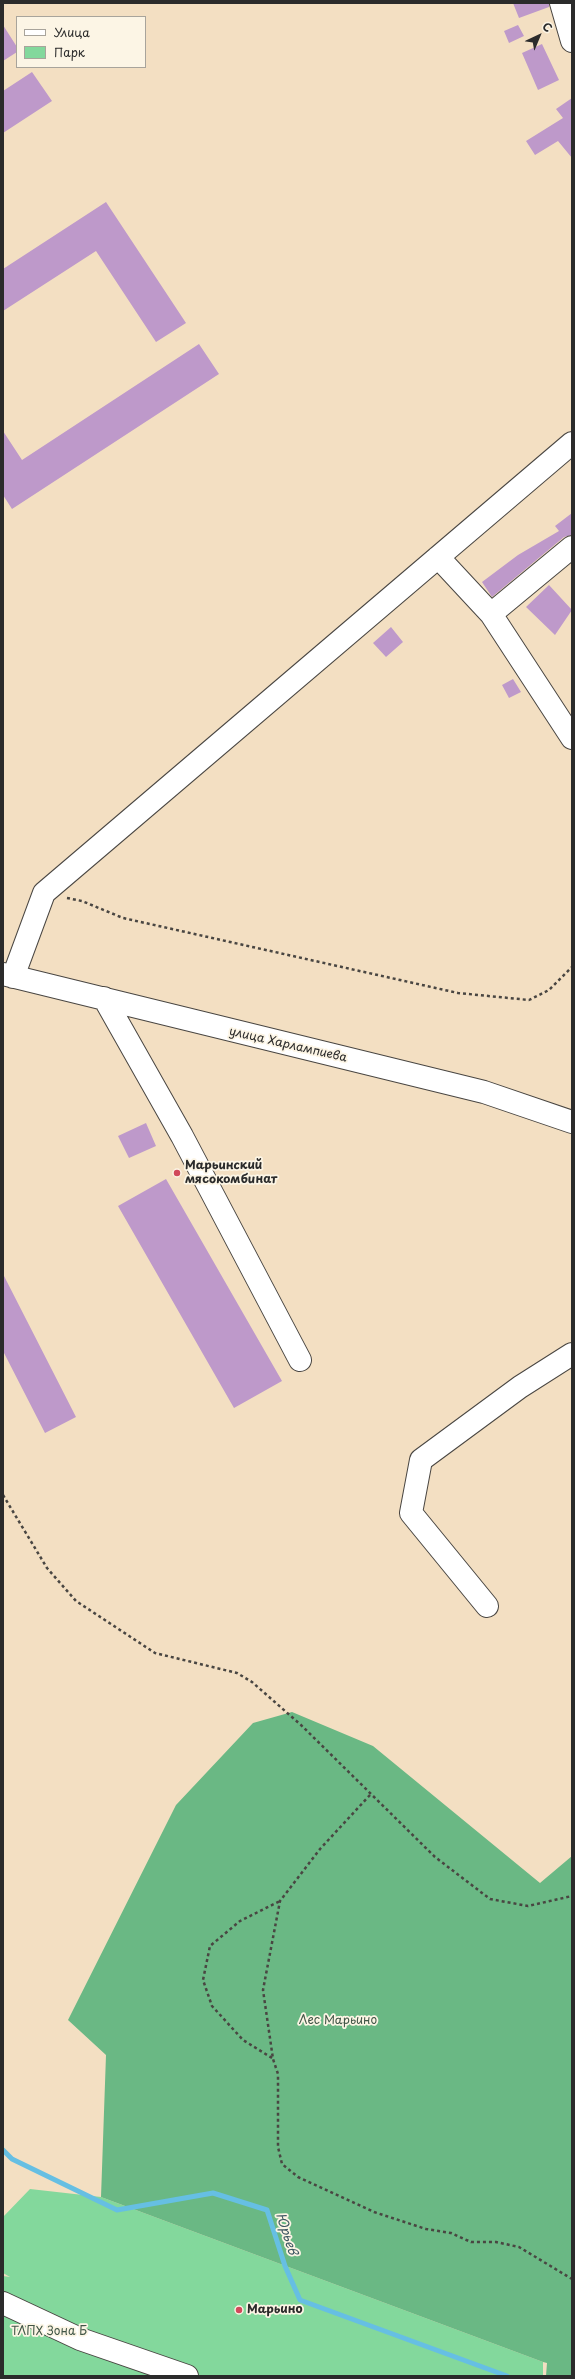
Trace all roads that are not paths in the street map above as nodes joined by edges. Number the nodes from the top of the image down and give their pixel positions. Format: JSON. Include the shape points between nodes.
{"nodes":[{"id":1,"x":561,"y":3,"type":"edge"},
{"id":2,"x":572,"y":41,"type":"edge"},
{"id":3,"x":572,"y":443,"type":"edge"},
{"id":4,"x":572,"y":547,"type":"edge"},
{"id":5,"x":438,"y":557,"type":"junction"},
{"id":6,"x":491,"y":614,"type":"junction"},
{"id":7,"x":572,"y":738,"type":"edge"},
{"id":8,"x":8,"y":975,"type":"edge"},
{"id":9,"x":104,"y":998,"type":"junction"},
{"id":10,"x":572,"y":1122,"type":"edge"},
{"id":11,"x":572,"y":1354,"type":"edge"},
{"id":12,"x":300,"y":1360,"type":"dead end"},
{"id":13,"x":487,"y":1606,"type":"dead end"},
{"id":14,"x":3,"y":2303,"type":"edge"},
{"id":15,"x":187,"y":2376,"type":"edge"}],
"edges":[{"from":1,"to":2,"type":"street"},
{"from":3,"to":5,"type":"street"},
{"from":4,"to":6,"type":"street"},
{"from":5,"to":6,"type":"street"},
{"from":5,"to":8,"type":"street","via":[[44,893]]},
{"from":6,"to":7,"type":"street"},
{"from":8,"to":9,"type":"street","name":"улица Харлампиева"},
{"from":9,"to":10,"type":"street","name":"улица Харлампиева","via":[[171,1017],[484,1092]]},
{"from":9,"to":12,"type":"street","via":[[182,1136]]},
{"from":11,"to":13,"type":"street","via":[[520,1386],[421,1460],[411,1513]]},
{"from":14,"to":15,"type":"street","via":[[80,2339]]}]}
